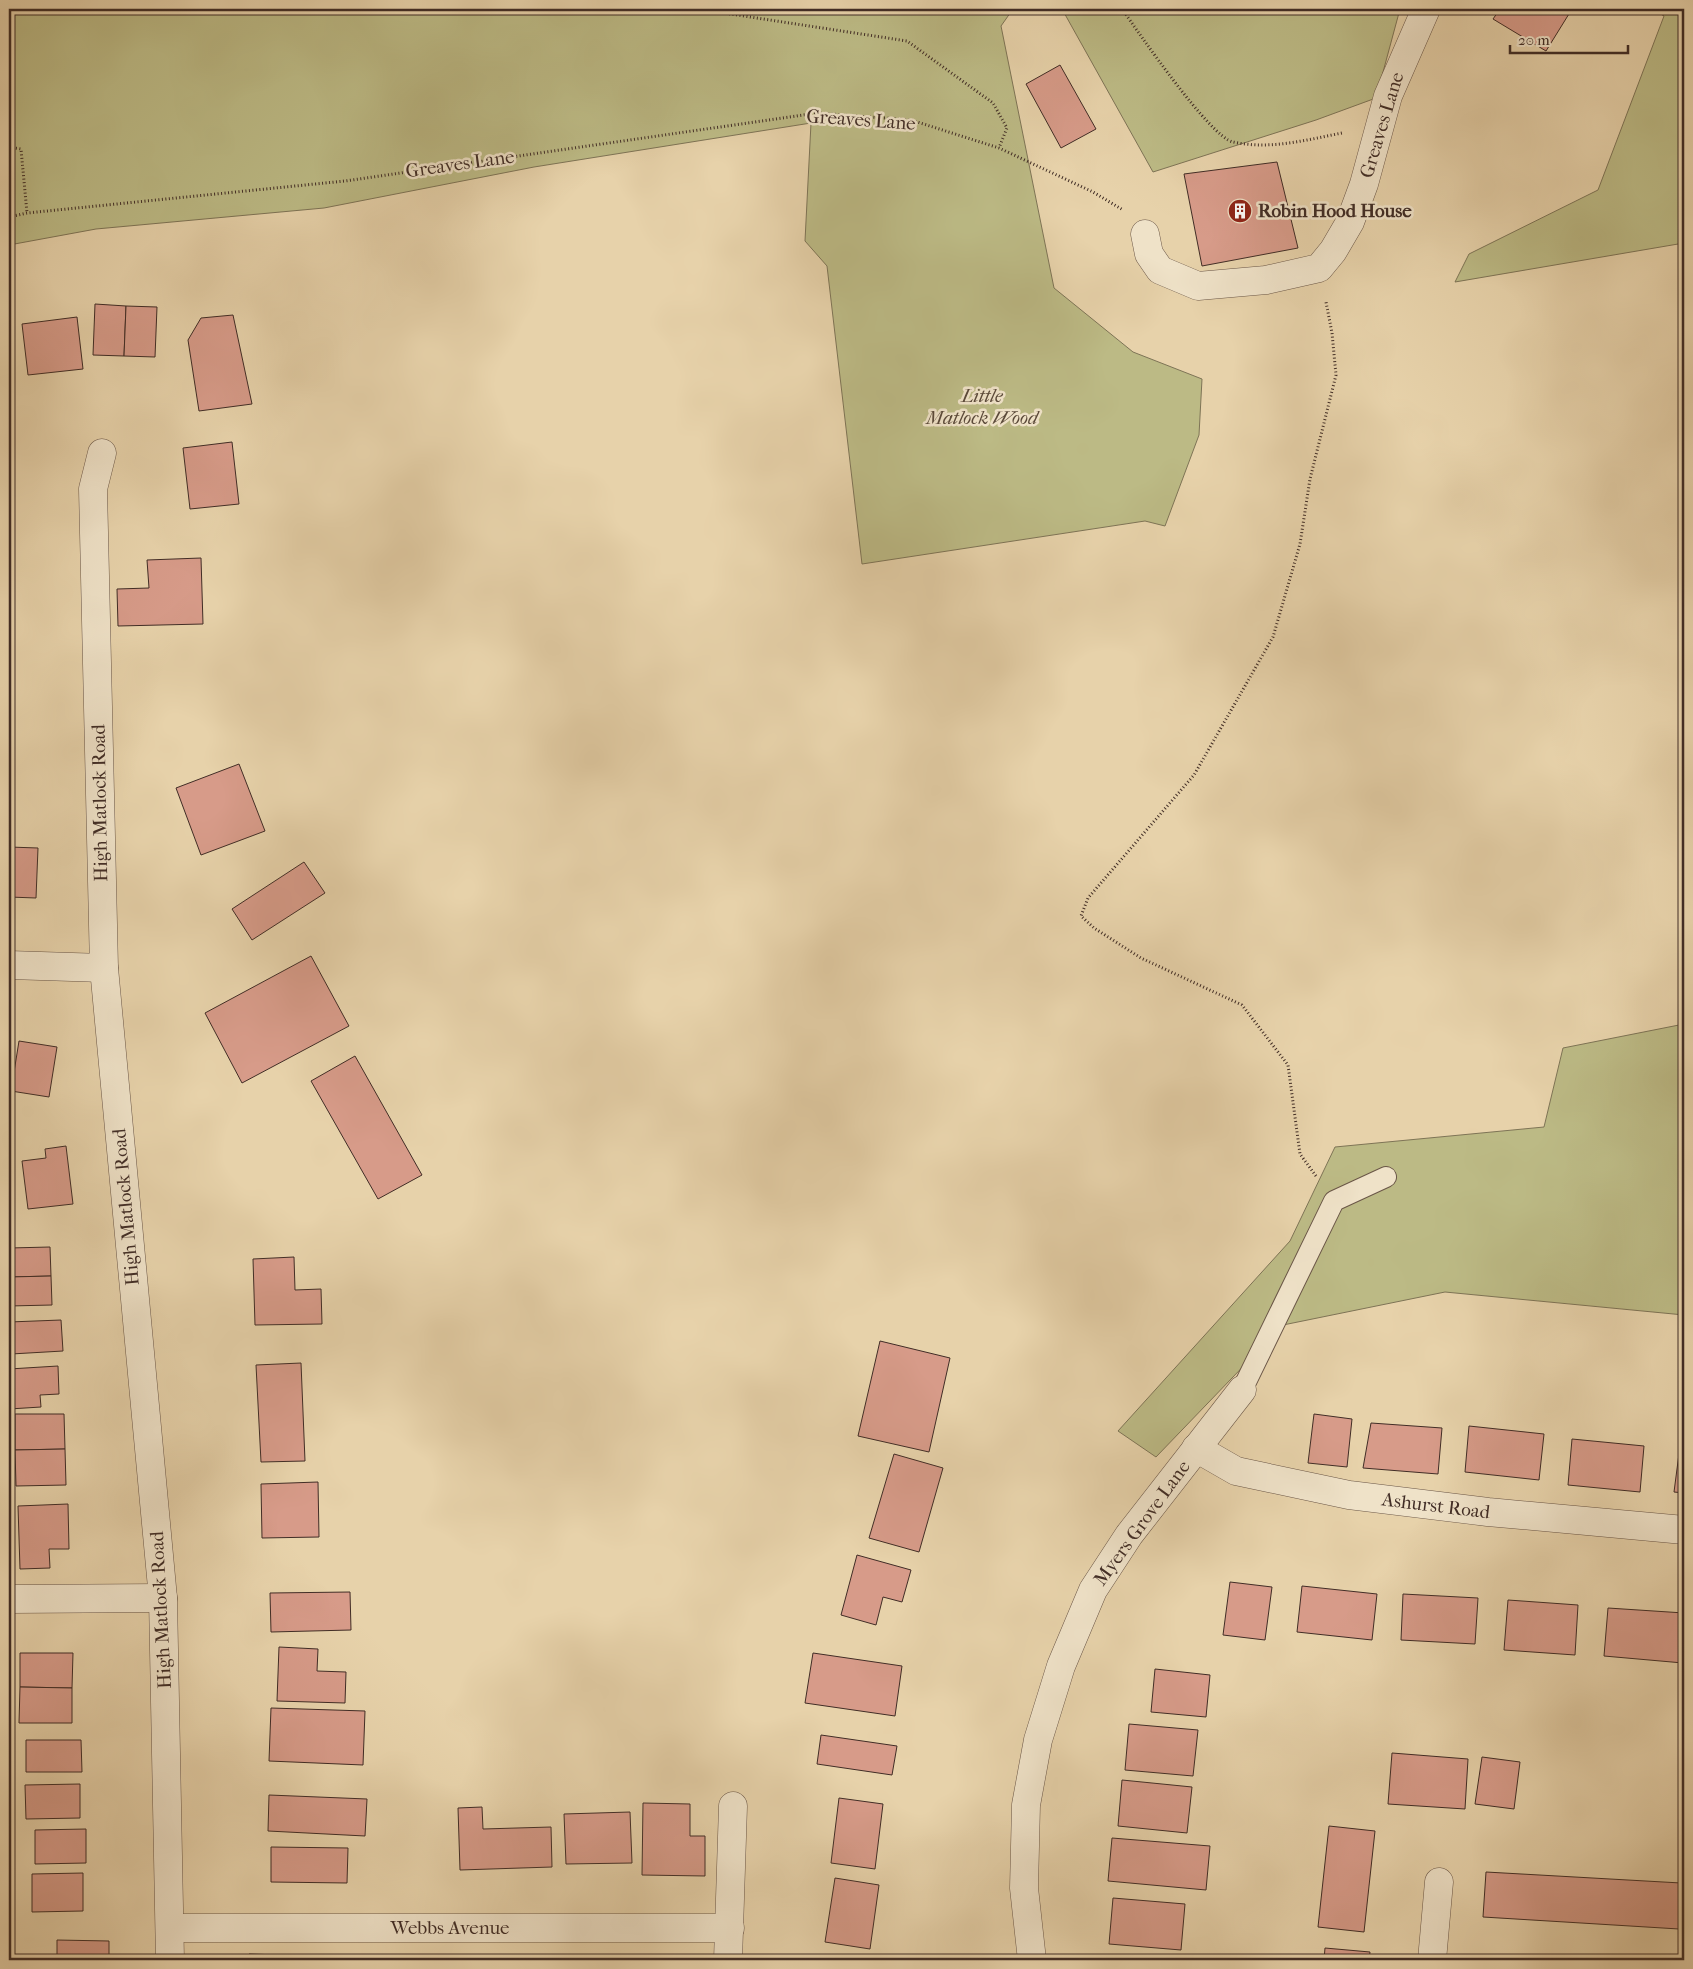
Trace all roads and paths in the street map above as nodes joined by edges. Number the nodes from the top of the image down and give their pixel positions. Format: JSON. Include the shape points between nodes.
{"nodes":[{"id":1,"x":698,"y":9,"type":"edge"},
{"id":2,"x":1122,"y":9,"type":"edge"},
{"id":3,"x":1426,"y":9,"type":"edge"},
{"id":4,"x":1380,"y":126,"type":"junction"},
{"id":5,"x":9,"y":147,"type":"edge"},
{"id":6,"x":999,"y":148,"type":"junction"},
{"id":7,"x":27,"y":213,"type":"junction"},
{"id":8,"x":9,"y":217,"type":"edge"},
{"id":9,"x":1145,"y":234,"type":"joint"},
{"id":10,"x":1319,"y":268,"type":"junction"},
{"id":11,"x":102,"y":453,"type":"dead end"},
{"id":12,"x":9,"y":965,"type":"edge"},
{"id":13,"x":104,"y":968,"type":"junction"},
{"id":14,"x":1386,"y":1177,"type":"dead end"},
{"id":15,"x":1334,"y":1200,"type":"junction"},
{"id":16,"x":1242,"y":1390,"type":"joint"},
{"id":17,"x":1196,"y":1448,"type":"junction"},
{"id":18,"x":1684,"y":1530,"type":"edge"},
{"id":19,"x":163,"y":1598,"type":"junction"},
{"id":20,"x":9,"y":1599,"type":"edge"},
{"id":21,"x":733,"y":1806,"type":"dead end"},
{"id":22,"x":1439,"y":1882,"type":"dead end"},
{"id":23,"x":170,"y":1928,"type":"junction"},
{"id":24,"x":730,"y":1928,"type":"junction"},
{"id":25,"x":170,"y":1960,"type":"edge"},
{"id":26,"x":728,"y":1960,"type":"edge"},
{"id":27,"x":1032,"y":1960,"type":"edge"},
{"id":28,"x":1432,"y":1960,"type":"edge"}],
"edges":[{"from":1,"to":6,"type":"path","via":[[907,41],[994,103],[1007,128]]},
{"from":2,"to":4,"type":"path","via":[[1205,120],[1231,142],[1276,146]]},
{"from":3,"to":4,"type":"street","name":"Greaves Lane","via":[[1388,96]]},
{"from":4,"to":10,"type":"street","name":"Greaves Lane","via":[[1350,222]]},
{"from":5,"to":7,"type":"path","via":[[21,149]]},
{"from":6,"to":7,"type":"path","name":"Greaves Lane","via":[[911,120],[817,113],[345,181]]},
{"from":6,"to":9,"type":"path","name":"Greaves Lane","via":[[1093,192],[1125,211]]},
{"from":7,"to":8,"type":"path","name":"Greaves Lane"},
{"from":9,"to":10,"type":"street","via":[[1149,254],[1160,270],[1198,286],[1266,280]]},
{"from":10,"to":15,"type":"path","via":[[1332,333],[1336,375],[1310,479],[1300,544],[1273,637],[1194,775],[1088,898],[1082,916],[1094,928],[1141,958],[1242,1005],[1288,1065],[1300,1154]]},
{"from":11,"to":13,"type":"street","name":"High Matlock Road","via":[[93,488]]},
{"from":12,"to":13,"type":"street"},
{"from":13,"to":19,"type":"street","name":"High Matlock Road"},
{"from":14,"to":15,"type":"lane"},
{"from":15,"to":16,"type":"lane","name":"Myers Grove Lane"},
{"from":16,"to":17,"type":"street","name":"Myers Grove Lane"},
{"from":17,"to":18,"type":"street","name":"Ashurst Road","via":[[1236,1471],[1349,1495]]},
{"from":17,"to":27,"type":"street","name":"Myers Grove Lane","via":[[1129,1535],[1093,1590],[1061,1666],[1038,1740],[1026,1805],[1024,1888]]},
{"from":19,"to":20,"type":"street"},
{"from":19,"to":23,"type":"street","name":"High Matlock Road"},
{"from":21,"to":24,"type":"street"},
{"from":22,"to":28,"type":"street"},
{"from":23,"to":24,"type":"street","name":"Webbs Avenue"},
{"from":23,"to":25,"type":"street","name":"High Matlock Road"},
{"from":24,"to":26,"type":"street"}]}
